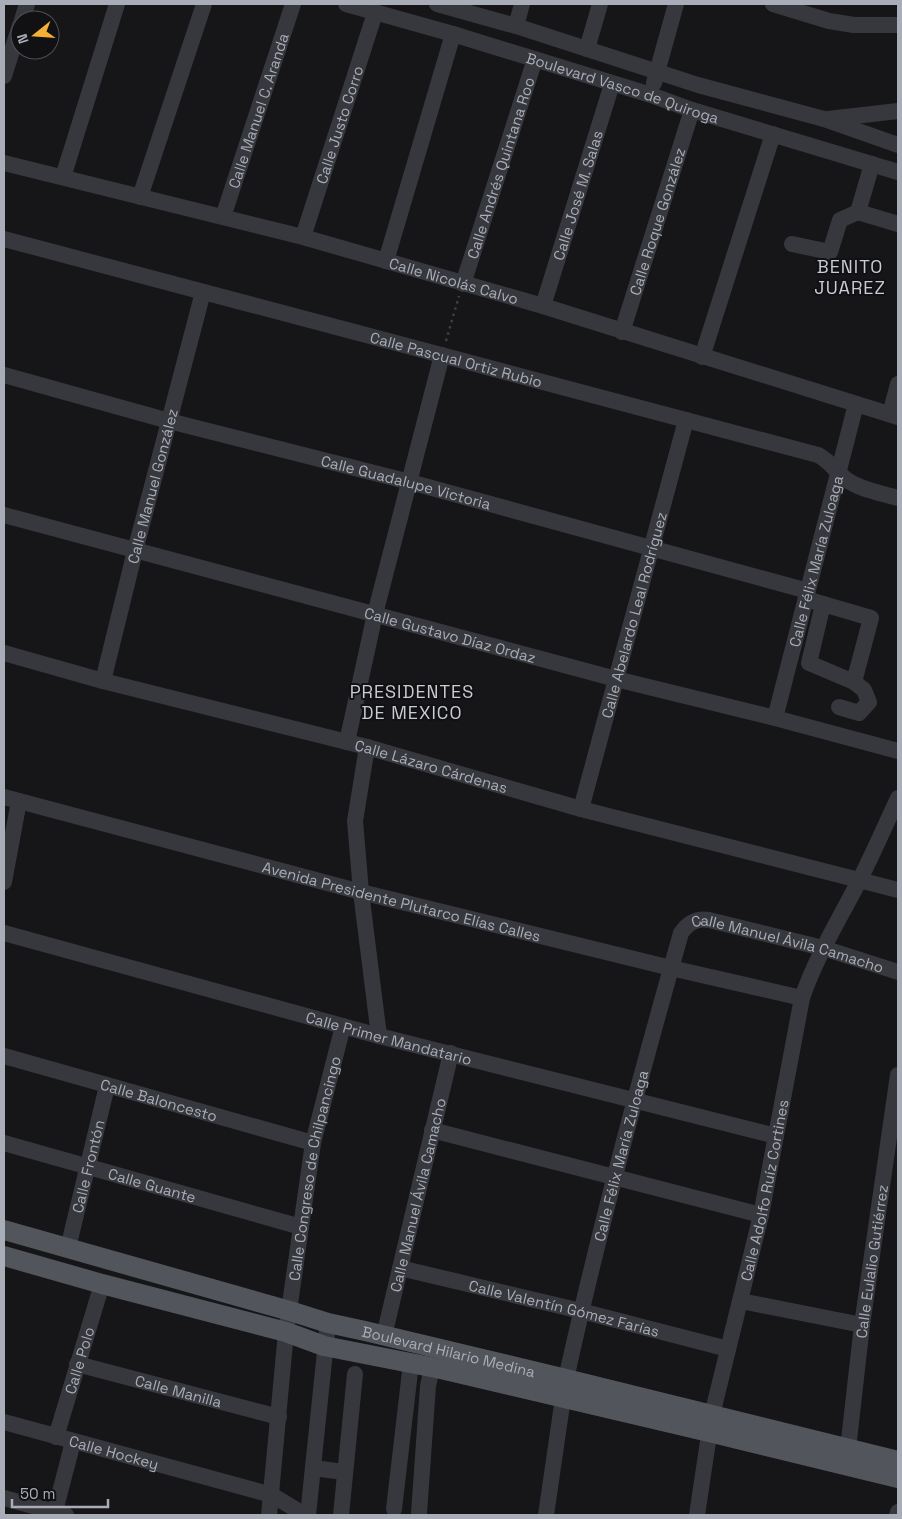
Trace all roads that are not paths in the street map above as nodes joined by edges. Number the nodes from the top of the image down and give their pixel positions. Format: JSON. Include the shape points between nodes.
{"nodes":[{"id":1,"x":117,"y":4,"type":"edge"},
{"id":2,"x":204,"y":4,"type":"edge"},
{"id":3,"x":293,"y":4,"type":"edge"},
{"id":4,"x":346,"y":4,"type":"edge"},
{"id":5,"x":522,"y":4,"type":"edge"},
{"id":6,"x":600,"y":4,"type":"edge"},
{"id":7,"x":676,"y":4,"type":"edge"},
{"id":8,"x":773,"y":4,"type":"edge"},
{"id":9,"x":445,"y":5,"type":"edge"},
{"id":10,"x":375,"y":13,"type":"junction"},
{"id":11,"x":898,"y":25,"type":"edge"},
{"id":12,"x":516,"y":26,"type":"junction"},
{"id":13,"x":453,"y":34,"type":"junction"},
{"id":14,"x":587,"y":49,"type":"junction"},
{"id":15,"x":10,"y":57,"type":"edge"},
{"id":16,"x":535,"y":59,"type":"junction"},
{"id":17,"x":656,"y":72,"type":"junction"},
{"id":18,"x":4,"y":76,"type":"edge"},
{"id":19,"x":612,"y":84,"type":"junction"},
{"id":20,"x":651,"y":95,"type":"junction"},
{"id":21,"x":692,"y":110,"type":"junction"},
{"id":22,"x":898,"y":111,"type":"edge"},
{"id":23,"x":824,"y":119,"type":"junction"},
{"id":24,"x":773,"y":134,"type":"junction"},
{"id":25,"x":898,"y":145,"type":"edge"},
{"id":26,"x":4,"y":162,"type":"edge"},
{"id":27,"x":872,"y":164,"type":"junction"},
{"id":28,"x":898,"y":172,"type":"edge"},
{"id":29,"x":63,"y":177,"type":"junction"},
{"id":30,"x":140,"y":197,"type":"junction"},
{"id":31,"x":858,"y":212,"type":"junction"},
{"id":32,"x":223,"y":217,"type":"junction"},
{"id":33,"x":898,"y":224,"type":"edge"},
{"id":34,"x":303,"y":237,"type":"junction"},
{"id":35,"x":4,"y":239,"type":"edge"},
{"id":36,"x":792,"y":244,"type":"dead end"},
{"id":37,"x":386,"y":261,"type":"junction"},
{"id":38,"x":463,"y":284,"type":"junction"},
{"id":39,"x":203,"y":292,"type":"junction"},
{"id":40,"x":543,"y":306,"type":"junction"},
{"id":41,"x":622,"y":332,"type":"junction"},
{"id":42,"x":442,"y":354,"type":"junction"},
{"id":43,"x":702,"y":357,"type":"junction"},
{"id":44,"x":4,"y":375,"type":"edge"},
{"id":45,"x":898,"y":384,"type":"edge"},
{"id":46,"x":856,"y":404,"type":"junction"},
{"id":47,"x":894,"y":416,"type":"edge"},
{"id":48,"x":686,"y":420,"type":"junction"},
{"id":49,"x":169,"y":421,"type":"junction"},
{"id":50,"x":839,"y":472,"type":"junction"},
{"id":51,"x":410,"y":482,"type":"junction"},
{"id":52,"x":898,"y":498,"type":"edge"},
{"id":53,"x":4,"y":515,"type":"edge"},
{"id":54,"x":651,"y":549,"type":"junction"},
{"id":55,"x":135,"y":551,"type":"junction"},
{"id":56,"x":807,"y":595,"type":"junction"},
{"id":57,"x":823,"y":604,"type":"junction"},
{"id":58,"x":376,"y":614,"type":"junction"},
{"id":59,"x":4,"y":654,"type":"edge"},
{"id":60,"x":616,"y":679,"type":"junction"},
{"id":61,"x":103,"y":680,"type":"junction"},
{"id":62,"x":854,"y":682,"type":"junction"},
{"id":63,"x":839,"y":708,"type":"dead end"},
{"id":64,"x":775,"y":718,"type":"junction"},
{"id":65,"x":346,"y":742,"type":"junction"},
{"id":66,"x":367,"y":747,"type":"junction"},
{"id":67,"x":898,"y":751,"type":"edge"},
{"id":68,"x":898,"y":798,"type":"edge"},
{"id":69,"x":12,"y":799,"type":"edge"},
{"id":70,"x":581,"y":809,"type":"junction"},
{"id":71,"x":859,"y":880,"type":"junction"},
{"id":72,"x":4,"y":882,"type":"edge"},
{"id":73,"x":898,"y":890,"type":"edge"},
{"id":74,"x":361,"y":892,"type":"junction"},
{"id":75,"x":4,"y":933,"type":"edge"},
{"id":76,"x":681,"y":933,"type":"joint"},
{"id":77,"x":822,"y":948,"type":"junction"},
{"id":78,"x":671,"y":968,"type":"junction"},
{"id":79,"x":898,"y":972,"type":"edge"},
{"id":80,"x":802,"y":998,"type":"junction"},
{"id":81,"x":343,"y":1026,"type":"junction"},
{"id":82,"x":378,"y":1036,"type":"junction"},
{"id":83,"x":451,"y":1053,"type":"junction"},
{"id":84,"x":4,"y":1056,"type":"edge"},
{"id":85,"x":898,"y":1075,"type":"edge"},
{"id":86,"x":107,"y":1086,"type":"junction"},
{"id":87,"x":634,"y":1100,"type":"junction"},
{"id":88,"x":432,"y":1130,"type":"junction"},
{"id":89,"x":776,"y":1136,"type":"junction"},
{"id":90,"x":4,"y":1143,"type":"edge"},
{"id":91,"x":314,"y":1143,"type":"junction"},
{"id":92,"x":86,"y":1167,"type":"junction"},
{"id":93,"x":614,"y":1177,"type":"junction"},
{"id":94,"x":760,"y":1215,"type":"junction"},
{"id":95,"x":301,"y":1227,"type":"junction"},
{"id":96,"x":4,"y":1230,"type":"edge"},
{"id":97,"x":68,"y":1248,"type":"junction"},
{"id":98,"x":4,"y":1256,"type":"edge"},
{"id":99,"x":400,"y":1268,"type":"junction"},
{"id":100,"x":102,"y":1284,"type":"junction"},
{"id":101,"x":741,"y":1301,"type":"junction"},
{"id":102,"x":290,"y":1311,"type":"junction"},
{"id":103,"x":581,"y":1311,"type":"junction"},
{"id":104,"x":328,"y":1324,"type":"junction"},
{"id":105,"x":862,"y":1325,"type":"junction"},
{"id":106,"x":286,"y":1332,"type":"junction"},
{"id":107,"x":384,"y":1336,"type":"junction"},
{"id":108,"x":324,"y":1346,"type":"junction"},
{"id":109,"x":728,"y":1349,"type":"junction"},
{"id":110,"x":411,"y":1363,"type":"junction"},
{"id":111,"x":77,"y":1364,"type":"junction"},
{"id":112,"x":432,"y":1368,"type":"junction"},
{"id":113,"x":355,"y":1374,"type":"dead end"},
{"id":114,"x":564,"y":1389,"type":"junction"},
{"id":115,"x":279,"y":1417,"type":"junction"},
{"id":116,"x":4,"y":1422,"type":"edge"},
{"id":117,"x":710,"y":1423,"type":"junction"},
{"id":118,"x":56,"y":1437,"type":"junction"},
{"id":119,"x":73,"y":1442,"type":"junction"},
{"id":120,"x":848,"y":1449,"type":"junction"},
{"id":121,"x":898,"y":1461,"type":"edge"},
{"id":122,"x":313,"y":1468,"type":"junction"},
{"id":123,"x":399,"y":1468,"type":"junction"},
{"id":124,"x":422,"y":1470,"type":"junction"},
{"id":125,"x":344,"y":1472,"type":"junction"},
{"id":126,"x":898,"y":1478,"type":"edge"},
{"id":127,"x":272,"y":1495,"type":"junction"},
{"id":128,"x":4,"y":1498,"type":"edge"},
{"id":129,"x":394,"y":1509,"type":"dead end"},
{"id":130,"x":419,"y":1513,"type":"dead end"},
{"id":131,"x":58,"y":1514,"type":"edge"},
{"id":132,"x":269,"y":1515,"type":"edge"},
{"id":133,"x":307,"y":1515,"type":"edge"},
{"id":134,"x":340,"y":1515,"type":"edge"},
{"id":135,"x":546,"y":1515,"type":"edge"},
{"id":136,"x":697,"y":1515,"type":"edge"}],
"edges":[{"from":1,"to":29,"type":"street"},
{"from":2,"to":30,"type":"street"},
{"from":3,"to":32,"type":"street","name":"Calle Manuel C. Aranda"},
{"from":4,"to":10,"type":"street","name":"Boulevard Vasco de Quiroga"},
{"from":5,"to":12,"type":"street"},
{"from":6,"to":14,"type":"street"},
{"from":7,"to":17,"type":"street"},
{"from":8,"to":11,"type":"street","via":[[829,21],[854,25]]},
{"from":9,"to":12,"type":"street","name":"Boulevard Vasco de Quiroga"},
{"from":10,"to":13,"type":"street","name":"Boulevard Vasco de Quiroga"},
{"from":10,"to":34,"type":"street","name":"Calle Justo Corro"},
{"from":12,"to":14,"type":"street","name":"Boulevard Vasco de Quiroga"},
{"from":13,"to":16,"type":"street","name":"Boulevard Vasco de Quiroga"},
{"from":13,"to":37,"type":"street"},
{"from":14,"to":17,"type":"street","name":"Boulevard Vasco de Quiroga"},
{"from":15,"to":18,"type":"street"},
{"from":16,"to":19,"type":"street","name":"Boulevard Vasco de Quiroga"},
{"from":16,"to":38,"type":"street","name":"Calle Andrés Quintana Roo"},
{"from":17,"to":20,"type":"street"},
{"from":17,"to":23,"type":"street","name":"Boulevard Vasco de Quiroga"},
{"from":19,"to":20,"type":"street","name":"Boulevard Vasco de Quiroga"},
{"from":19,"to":40,"type":"street","name":"Calle José M. Salas"},
{"from":20,"to":21,"type":"street","name":"Boulevard Vasco de Quiroga"},
{"from":21,"to":24,"type":"street","name":"Boulevard Vasco de Quiroga"},
{"from":21,"to":41,"type":"street","name":"Calle Roque González"},
{"from":22,"to":23,"type":"street"},
{"from":23,"to":25,"type":"street","name":"Boulevard Vasco de Quiroga"},
{"from":24,"to":27,"type":"street","name":"Boulevard Vasco de Quiroga"},
{"from":24,"to":43,"type":"street"},
{"from":26,"to":29,"type":"street","name":"Calle Nicolás Calvo"},
{"from":27,"to":28,"type":"street","name":"Boulevard Vasco de Quiroga"},
{"from":27,"to":31,"type":"street"},
{"from":29,"to":30,"type":"street","name":"Calle Nicolás Calvo"},
{"from":30,"to":32,"type":"street","name":"Calle Nicolás Calvo"},
{"from":31,"to":33,"type":"street"},
{"from":31,"to":36,"type":"street","via":[[840,220],[830,252]]},
{"from":32,"to":34,"type":"street","name":"Calle Nicolás Calvo"},
{"from":34,"to":37,"type":"street","name":"Calle Nicolás Calvo"},
{"from":35,"to":39,"type":"street","name":"Calle Pascual Ortiz Rubio"},
{"from":37,"to":38,"type":"street","name":"Calle Nicolás Calvo"},
{"from":38,"to":40,"type":"street","name":"Calle Nicolás Calvo"},
{"from":39,"to":42,"type":"street","name":"Calle Pascual Ortiz Rubio"},
{"from":39,"to":49,"type":"street","name":"Calle Manuel González"},
{"from":40,"to":41,"type":"street","name":"Calle Nicolás Calvo"},
{"from":41,"to":43,"type":"street","name":"Calle Nicolás Calvo"},
{"from":42,"to":48,"type":"street","name":"Calle Pascual Ortiz Rubio"},
{"from":42,"to":51,"type":"street"},
{"from":43,"to":46,"type":"street","name":"Calle Nicolás Calvo"},
{"from":44,"to":49,"type":"street","name":"Calle Guadalupe Victoria"},
{"from":45,"to":47,"type":"street"},
{"from":46,"to":47,"type":"street","name":"Calle Nicolás Calvo"},
{"from":46,"to":50,"type":"street","name":"Calle Félix María Zuloaga"},
{"from":48,"to":50,"type":"street","name":"Calle Pascual Ortiz Rubio","via":[[818,454]]},
{"from":48,"to":54,"type":"street","name":"Calle Abelardo Leal Rodríguez"},
{"from":49,"to":51,"type":"street","name":"Calle Guadalupe Victoria"},
{"from":49,"to":55,"type":"street","name":"Calle Manuel González"},
{"from":50,"to":52,"type":"street","name":"Calle Pascual Ortiz Rubio","via":[[860,487]]},
{"from":50,"to":56,"type":"street","name":"Calle Félix María Zuloaga"},
{"from":51,"to":54,"type":"street","name":"Calle Guadalupe Victoria"},
{"from":51,"to":58,"type":"street"},
{"from":53,"to":55,"type":"street","name":"Calle Gustavo Díaz Ordaz"},
{"from":54,"to":56,"type":"street","name":"Calle Guadalupe Victoria"},
{"from":54,"to":60,"type":"street","name":"Calle Abelardo Leal Rodríguez"},
{"from":55,"to":58,"type":"street","name":"Calle Gustavo Díaz Ordaz"},
{"from":55,"to":61,"type":"street","name":"Calle Manuel González"},
{"from":56,"to":57,"type":"street","name":"Calle Guadalupe Victoria"},
{"from":56,"to":64,"type":"street","name":"Calle Félix María Zuloaga"},
{"from":57,"to":62,"type":"street","via":[[808,663]]},
{"from":57,"to":62,"type":"street","name":"Calle Guadalupe Victoria","via":[[871,618]]},
{"from":58,"to":60,"type":"street","name":"Calle Gustavo Díaz Ordaz"},
{"from":58,"to":65,"type":"street"},
{"from":59,"to":61,"type":"street","name":"Calle Lázaro Cárdenas"},
{"from":60,"to":64,"type":"street","name":"Calle Gustavo Díaz Ordaz"},
{"from":60,"to":70,"type":"street","name":"Calle Abelardo Leal Rodríguez"},
{"from":61,"to":65,"type":"street","name":"Calle Lázaro Cárdenas"},
{"from":62,"to":63,"type":"street","via":[[864,690],[868,702],[859,713]]},
{"from":64,"to":67,"type":"street","name":"Calle Gustavo Díaz Ordaz"},
{"from":65,"to":66,"type":"street","name":"Calle Lázaro Cárdenas"},
{"from":66,"to":70,"type":"street","name":"Calle Lázaro Cárdenas"},
{"from":66,"to":74,"type":"street","via":[[355,821]]},
{"from":68,"to":71,"type":"street","name":"Calle Adolfo Ruíz Cortines"},
{"from":69,"to":72,"type":"street"},
{"from":69,"to":74,"type":"street","name":"Avenida Presidente Plutarco Elías Calles"},
{"from":70,"to":71,"type":"street","name":"Calle Lázaro Cárdenas"},
{"from":71,"to":73,"type":"street","name":"Calle Lázaro Cárdenas"},
{"from":71,"to":77,"type":"street","name":"Calle Adolfo Ruíz Cortines"},
{"from":74,"to":78,"type":"street","name":"Avenida Presidente Plutarco Elías Calles"},
{"from":74,"to":82,"type":"street"},
{"from":75,"to":81,"type":"street","name":"Calle Primer Mandatario"},
{"from":76,"to":77,"type":"street","name":"Calle Manuel Ávila Camacho","via":[[689,923],[704,919]]},
{"from":76,"to":78,"type":"street","name":"Calle Félix María Zuloaga"},
{"from":77,"to":79,"type":"street","name":"Calle Manuel Ávila Camacho"},
{"from":77,"to":80,"type":"street","name":"Calle Adolfo Ruíz Cortines"},
{"from":78,"to":80,"type":"street","name":"Avenida Presidente Plutarco Elías Calles"},
{"from":78,"to":87,"type":"street","name":"Calle Félix María Zuloaga"},
{"from":80,"to":89,"type":"street","name":"Calle Adolfo Ruíz Cortines"},
{"from":81,"to":82,"type":"street","name":"Calle Primer Mandatario"},
{"from":81,"to":91,"type":"street","name":"Calle Congreso de Chilpancingo"},
{"from":82,"to":83,"type":"street","name":"Calle Primer Mandatario"},
{"from":83,"to":87,"type":"street","name":"Calle Primer Mandatario"},
{"from":83,"to":88,"type":"street","name":"Calle Manuel Ávila Camacho"},
{"from":84,"to":86,"type":"street","name":"Calle Baloncesto"},
{"from":85,"to":105,"type":"street","name":"Calle Eulalio Gutiérrez"},
{"from":86,"to":91,"type":"street","name":"Calle Baloncesto"},
{"from":86,"to":92,"type":"street","name":"Calle Frontón"},
{"from":87,"to":89,"type":"street","name":"Calle Primer Mandatario"},
{"from":87,"to":93,"type":"street","name":"Calle Félix María Zuloaga"},
{"from":88,"to":93,"type":"street"},
{"from":88,"to":99,"type":"street","name":"Calle Manuel Ávila Camacho"},
{"from":89,"to":94,"type":"street","name":"Calle Adolfo Ruíz Cortines"},
{"from":90,"to":92,"type":"street","name":"Calle Guante"},
{"from":91,"to":95,"type":"street","name":"Calle Congreso de Chilpancingo"},
{"from":92,"to":95,"type":"street","name":"Calle Guante"},
{"from":92,"to":97,"type":"street","name":"Calle Frontón"},
{"from":93,"to":94,"type":"street"},
{"from":93,"to":103,"type":"street","name":"Calle Félix María Zuloaga"},
{"from":94,"to":101,"type":"street","name":"Calle Adolfo Ruíz Cortines"},
{"from":95,"to":102,"type":"street","name":"Calle Congreso de Chilpancingo"},
{"from":96,"to":97,"type":"main road","name":"Boulevard Hilario Medina"},
{"from":97,"to":102,"type":"main road","name":"Boulevard Hilario Medina"},
{"from":98,"to":100,"type":"main road","name":"Boulevard Hilario Medina"},
{"from":99,"to":103,"type":"street","name":"Calle Valentín Gómez Farías"},
{"from":99,"to":107,"type":"street","name":"Calle Manuel Ávila Camacho"},
{"from":100,"to":106,"type":"main road","name":"Boulevard Hilario Medina"},
{"from":100,"to":111,"type":"street","name":"Calle Polo"},
{"from":101,"to":105,"type":"street"},
{"from":101,"to":109,"type":"street","name":"Calle Adolfo Ruíz Cortines"},
{"from":102,"to":104,"type":"main road","name":"Boulevard Hilario Medina"},
{"from":102,"to":106,"type":"street","name":"Calle Congreso de Chilpancingo"},
{"from":103,"to":109,"type":"street","name":"Calle Valentín Gómez Farías"},
{"from":103,"to":114,"type":"street","name":"Calle Félix María Zuloaga"},
{"from":104,"to":107,"type":"main road","name":"Boulevard Hilario Medina"},
{"from":104,"to":108,"type":"street"},
{"from":105,"to":120,"type":"street","name":"Calle Eulalio Gutiérrez"},
{"from":106,"to":108,"type":"main road","name":"Boulevard Hilario Medina"},
{"from":106,"to":115,"type":"street","name":"Calle Congreso de Chilpancingo"},
{"from":107,"to":114,"type":"main road","name":"Boulevard Hilario Medina"},
{"from":108,"to":110,"type":"main road","name":"Boulevard Hilario Medina"},
{"from":108,"to":122,"type":"street"},
{"from":109,"to":117,"type":"street","name":"Calle Adolfo Ruíz Cortines"},
{"from":110,"to":112,"type":"main road","name":"Boulevard Hilario Medina"},
{"from":110,"to":123,"type":"street"},
{"from":111,"to":115,"type":"street","name":"Calle Manilla"},
{"from":111,"to":118,"type":"street","name":"Calle Polo"},
{"from":112,"to":114,"type":"main road","name":"Boulevard Hilario Medina"},
{"from":112,"to":124,"type":"street"},
{"from":113,"to":125,"type":"street"},
{"from":114,"to":117,"type":"main road","name":"Boulevard Hilario Medina"},
{"from":114,"to":135,"type":"street","name":"Calle Félix María Zuloaga"},
{"from":115,"to":127,"type":"street","name":"Calle Congreso de Chilpancingo"},
{"from":116,"to":118,"type":"street","name":"Calle Hockey"},
{"from":117,"to":120,"type":"main road","name":"Boulevard Hilario Medina"},
{"from":117,"to":126,"type":"main road","name":"Boulevard Hilario Medina"},
{"from":117,"to":136,"type":"street","name":"Calle Adolfo Ruíz Cortines"},
{"from":118,"to":119,"type":"street","name":"Calle Hockey"},
{"from":119,"to":127,"type":"street","name":"Calle Hockey"},
{"from":119,"to":131,"type":"street"},
{"from":120,"to":121,"type":"main road","name":"Boulevard Hilario Medina"},
{"from":122,"to":125,"type":"street"},
{"from":122,"to":133,"type":"street"},
{"from":123,"to":124,"type":"street"},
{"from":123,"to":129,"type":"street"},
{"from":124,"to":130,"type":"street"},
{"from":125,"to":134,"type":"street"},
{"from":127,"to":132,"type":"street","name":"Calle Congreso de Chilpancingo"},
{"from":127,"to":133,"type":"street","name":"Calle Hockey"},
{"from":128,"to":131,"type":"street"}]}
